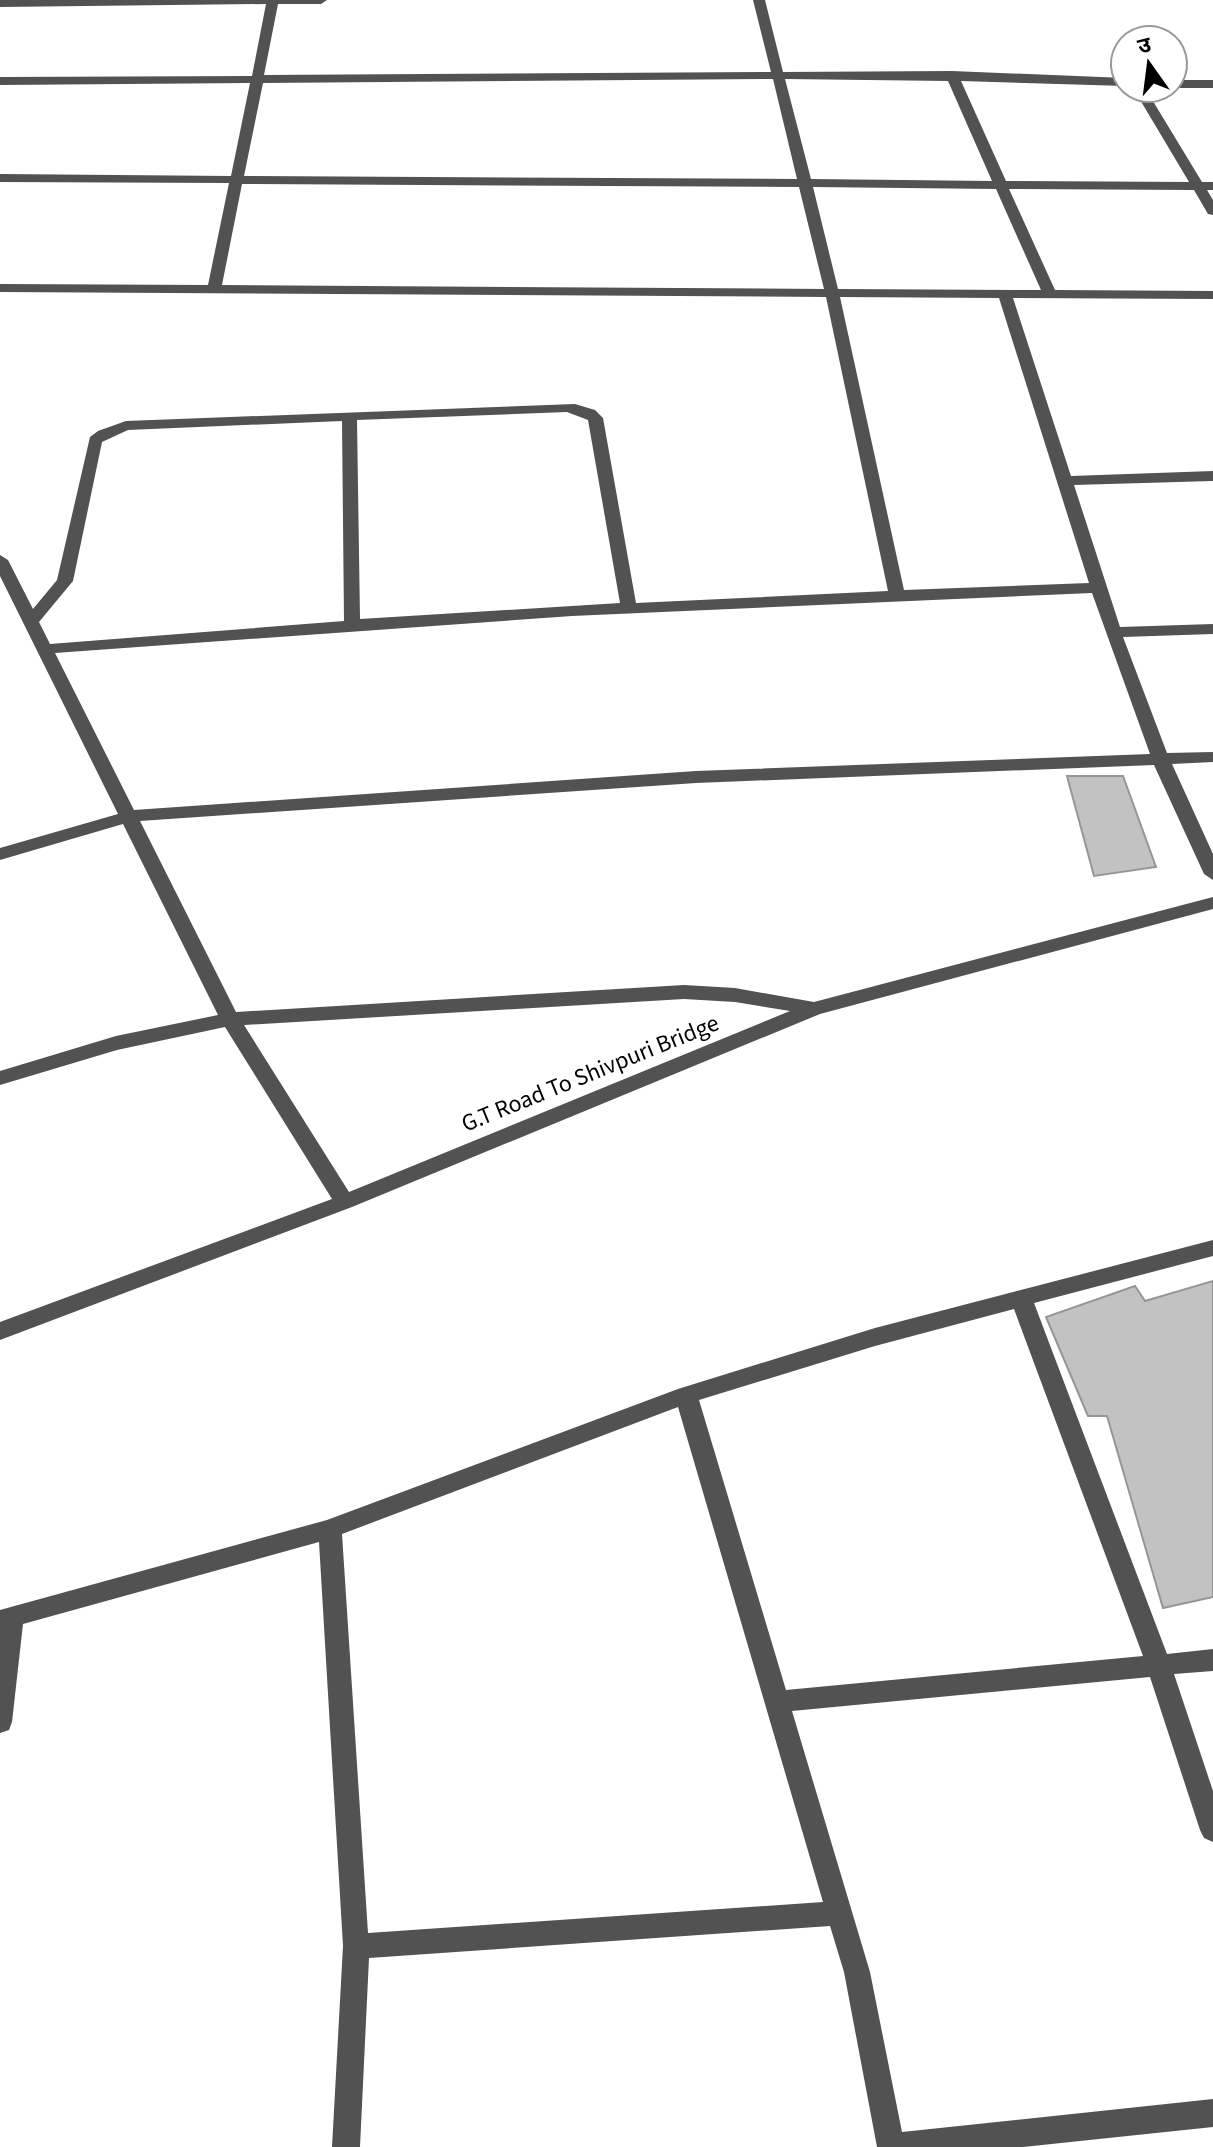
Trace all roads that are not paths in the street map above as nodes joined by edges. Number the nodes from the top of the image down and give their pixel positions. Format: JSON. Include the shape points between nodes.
{"nodes":[{"id":1,"x":321,"y":0,"type":"edge"},
{"id":2,"x":759,"y":0,"type":"edge"},
{"id":3,"x":273,"y":1,"type":"edge"},
{"id":4,"x":0,"y":3,"type":"edge"},
{"id":5,"x":952,"y":75,"type":"junction"},
{"id":6,"x":778,"y":76,"type":"junction"},
{"id":7,"x":259,"y":80,"type":"junction"},
{"id":8,"x":0,"y":81,"type":"edge"},
{"id":9,"x":1109,"y":81,"type":"edge"},
{"id":10,"x":1189,"y":84,"type":"edge"},
{"id":11,"x":1213,"y":84,"type":"edge"},
{"id":12,"x":1149,"y":104,"type":"edge"},
{"id":13,"x":0,"y":178,"type":"edge"},
{"id":14,"x":239,"y":178,"type":"junction"},
{"id":15,"x":806,"y":181,"type":"junction"},
{"id":16,"x":1002,"y":184,"type":"junction"},
{"id":17,"x":1198,"y":186,"type":"junction"},
{"id":18,"x":1213,"y":186,"type":"edge"},
{"id":19,"x":1213,"y":211,"type":"edge"},
{"id":20,"x":0,"y":288,"type":"edge"},
{"id":21,"x":214,"y":291,"type":"junction"},
{"id":22,"x":833,"y":295,"type":"junction"},
{"id":23,"x":1005,"y":295,"type":"junction"},
{"id":24,"x":1050,"y":295,"type":"junction"},
{"id":25,"x":1213,"y":295,"type":"edge"},
{"id":26,"x":349,"y":417,"type":"junction"},
{"id":27,"x":1213,"y":476,"type":"edge"},
{"id":28,"x":1064,"y":481,"type":"junction"},
{"id":29,"x":0,"y":560,"type":"edge"},
{"id":30,"x":1099,"y":588,"type":"junction"},
{"id":31,"x":897,"y":594,"type":"junction"},
{"id":32,"x":629,"y":607,"type":"junction"},
{"id":33,"x":29,"y":623,"type":"junction"},
{"id":34,"x":352,"y":623,"type":"junction"},
{"id":35,"x":1213,"y":629,"type":"edge"},
{"id":36,"x":1113,"y":632,"type":"junction"},
{"id":37,"x":45,"y":649,"type":"junction"},
{"id":38,"x":1213,"y":757,"type":"edge"},
{"id":39,"x":1160,"y":758,"type":"junction"},
{"id":40,"x":130,"y":816,"type":"junction"},
{"id":41,"x":0,"y":854,"type":"edge"},
{"id":42,"x":1213,"y":874,"type":"edge"},
{"id":43,"x":1213,"y":903,"type":"edge"},
{"id":44,"x":814,"y":1009,"type":"junction"},
{"id":45,"x":230,"y":1019,"type":"junction"},
{"id":46,"x":0,"y":1078,"type":"edge"},
{"id":47,"x":345,"y":1202,"type":"junction"},
{"id":48,"x":1213,"y":1248,"type":"edge"},
{"id":49,"x":1021,"y":1297,"type":"junction"},
{"id":50,"x":0,"y":1331,"type":"edge"},
{"id":51,"x":686,"y":1395,"type":"junction"},
{"id":52,"x":330,"y":1529,"type":"junction"},
{"id":53,"x":6,"y":1618,"type":"edge"},
{"id":54,"x":1213,"y":1660,"type":"edge"},
{"id":55,"x":1159,"y":1666,"type":"junction"},
{"id":56,"x":775,"y":1702,"type":"junction"},
{"id":57,"x":0,"y":1722,"type":"edge"},
{"id":58,"x":1213,"y":1830,"type":"edge"},
{"id":59,"x":838,"y":1913,"type":"junction"},
{"id":60,"x":356,"y":1946,"type":"junction"},
{"id":61,"x":1213,"y":2113,"type":"edge"},
{"id":62,"x":346,"y":2147,"type":"edge"},
{"id":63,"x":892,"y":2147,"type":"edge"}],
"edges":[{"from":1,"to":3,"type":"street"},
{"from":2,"to":6,"type":"street"},
{"from":3,"to":4,"type":"street"},
{"from":3,"to":7,"type":"street"},
{"from":5,"to":6,"type":"street"},
{"from":5,"to":9,"type":"street"},
{"from":5,"to":16,"type":"street"},
{"from":6,"to":7,"type":"street"},
{"from":6,"to":15,"type":"street"},
{"from":7,"to":8,"type":"street"},
{"from":7,"to":14,"type":"street"},
{"from":10,"to":11,"type":"street"},
{"from":12,"to":17,"type":"street"},
{"from":13,"to":14,"type":"street"},
{"from":14,"to":15,"type":"street"},
{"from":14,"to":21,"type":"street"},
{"from":15,"to":16,"type":"street"},
{"from":15,"to":22,"type":"street"},
{"from":16,"to":17,"type":"street"},
{"from":16,"to":24,"type":"street"},
{"from":17,"to":18,"type":"street"},
{"from":17,"to":19,"type":"street"},
{"from":20,"to":21,"type":"street"},
{"from":21,"to":22,"type":"street"},
{"from":22,"to":23,"type":"street"},
{"from":22,"to":31,"type":"street"},
{"from":23,"to":24,"type":"street"},
{"from":23,"to":28,"type":"street"},
{"from":24,"to":25,"type":"street"},
{"from":26,"to":32,"type":"street","via":[[561,408],[590,412]]},
{"from":26,"to":33,"type":"street","via":[[126,426],[103,434],[95,440],[65,581]]},
{"from":26,"to":34,"type":"street"},
{"from":27,"to":28,"type":"street"},
{"from":28,"to":30,"type":"street"},
{"from":29,"to":33,"type":"street"},
{"from":30,"to":31,"type":"street"},
{"from":30,"to":36,"type":"street"},
{"from":31,"to":32,"type":"street"},
{"from":32,"to":34,"type":"street"},
{"from":33,"to":37,"type":"street"},
{"from":34,"to":37,"type":"street"},
{"from":35,"to":36,"type":"street"},
{"from":36,"to":39,"type":"street"},
{"from":37,"to":40,"type":"street"},
{"from":38,"to":39,"type":"street"},
{"from":39,"to":40,"type":"street","via":[[696,777]]},
{"from":39,"to":42,"type":"street"},
{"from":40,"to":41,"type":"street"},
{"from":40,"to":45,"type":"street"},
{"from":43,"to":44,"type":"street","name":"G.T Road To Shivpuri Bridge"},
{"from":44,"to":45,"type":"street","via":[[684,992]]},
{"from":44,"to":47,"type":"street","name":"G.T Road To Shivpuri Bridge"},
{"from":45,"to":46,"type":"street","via":[[116,1043]]},
{"from":45,"to":47,"type":"street"},
{"from":47,"to":50,"type":"street","name":"G.T Road To Shivpuri Bridge"},
{"from":48,"to":49,"type":"street"},
{"from":49,"to":51,"type":"street"},
{"from":49,"to":55,"type":"street"},
{"from":51,"to":52,"type":"street"},
{"from":51,"to":56,"type":"street"},
{"from":52,"to":53,"type":"street"},
{"from":52,"to":60,"type":"street"},
{"from":53,"to":57,"type":"street"},
{"from":54,"to":55,"type":"street"},
{"from":55,"to":56,"type":"street"},
{"from":55,"to":58,"type":"street"},
{"from":56,"to":59,"type":"street"},
{"from":59,"to":60,"type":"street"},
{"from":59,"to":63,"type":"street","via":[[857,1972]]},
{"from":60,"to":62,"type":"street"},
{"from":61,"to":63,"type":"street"}]}
